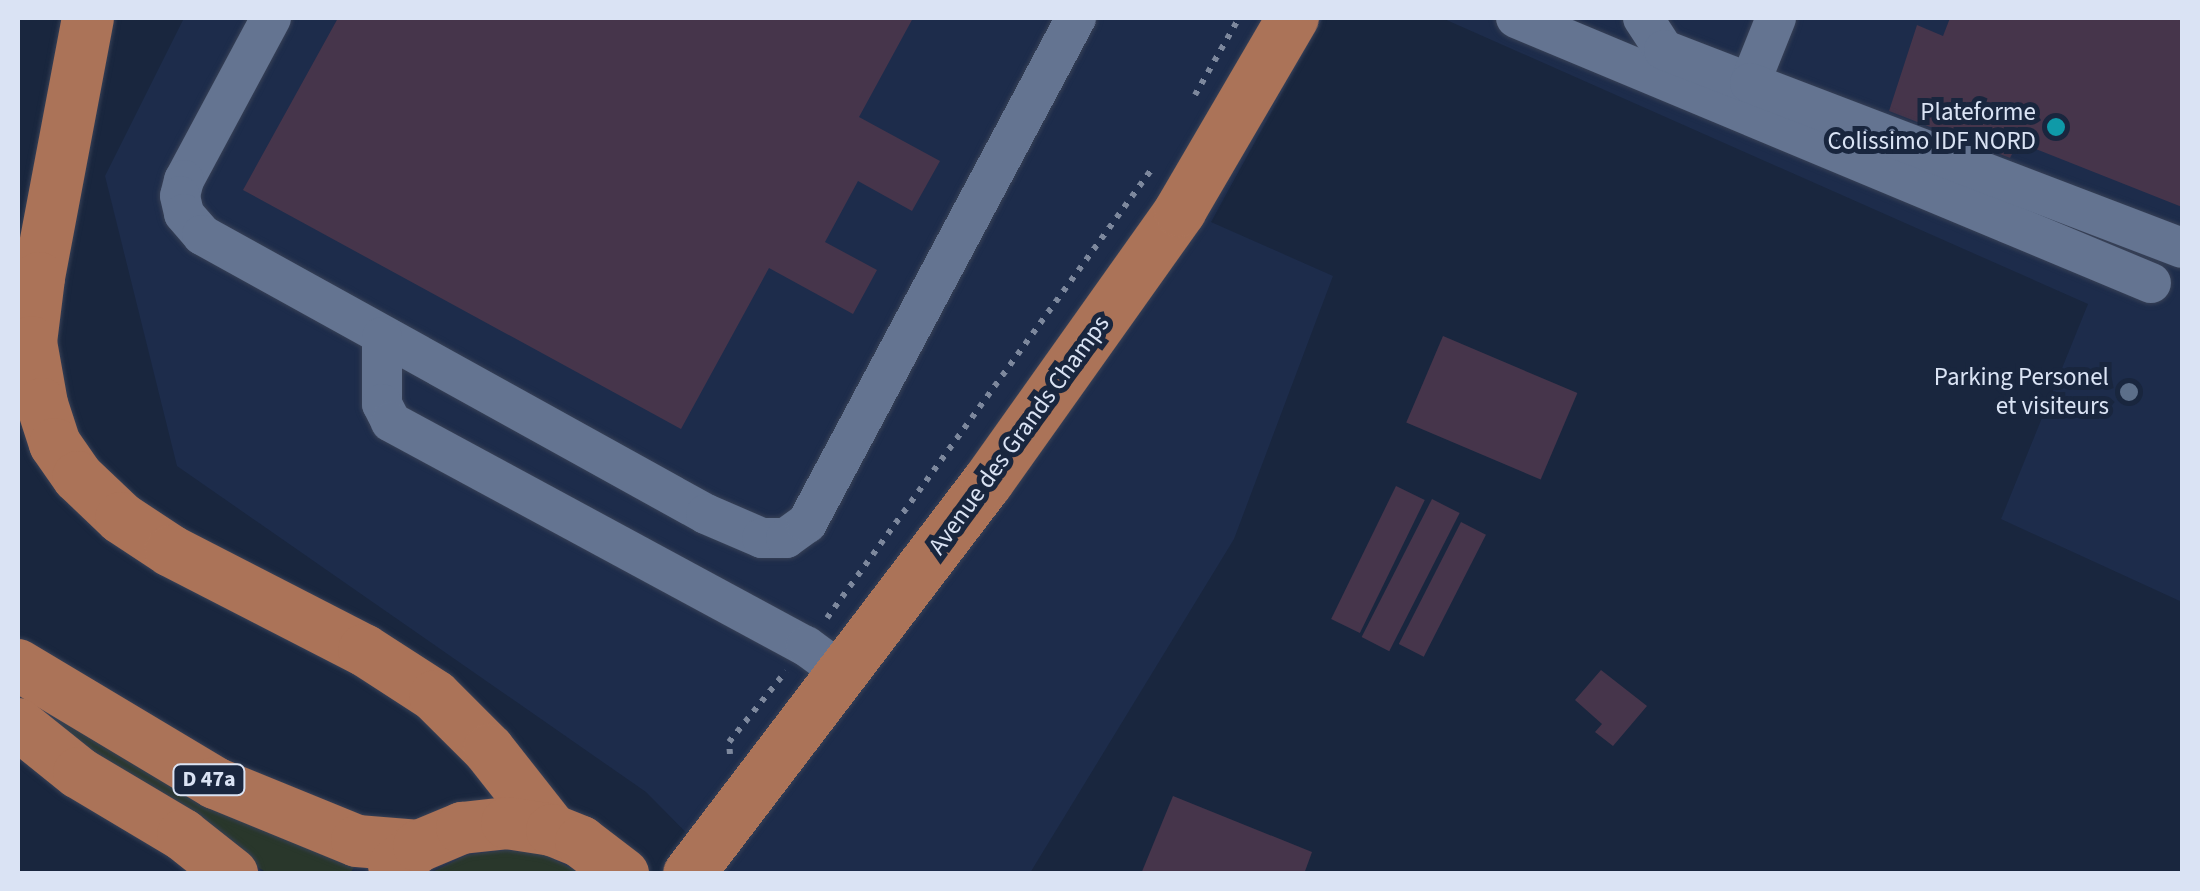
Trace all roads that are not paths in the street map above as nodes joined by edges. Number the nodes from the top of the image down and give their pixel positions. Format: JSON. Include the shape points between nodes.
{"nodes":[{"id":1,"x":88,"y":18,"type":"edge"},
{"id":2,"x":272,"y":18,"type":"edge"},
{"id":3,"x":1076,"y":18,"type":"edge"},
{"id":4,"x":1293,"y":18,"type":"edge"},
{"id":5,"x":1516,"y":18,"type":"edge"},
{"id":6,"x":1643,"y":18,"type":"edge"},
{"id":7,"x":1776,"y":18,"type":"edge"},
{"id":8,"x":1750,"y":83,"type":"junction"},
{"id":9,"x":2182,"y":248,"type":"edge"},
{"id":10,"x":2151,"y":284,"type":"dead end"},
{"id":11,"x":382,"y":337,"type":"junction"},
{"id":12,"x":825,"y":660,"type":"junction"},
{"id":13,"x":18,"y":665,"type":"edge"},
{"id":14,"x":18,"y":724,"type":"edge"},
{"id":15,"x":18,"y":752,"type":"edge"},
{"id":16,"x":79,"y":773,"type":"junction"},
{"id":17,"x":552,"y":830,"type":"junction"},
{"id":18,"x":703,"y":853,"type":"edge"},
{"id":19,"x":403,"y":860,"type":"edge"},
{"id":20,"x":615,"y":866,"type":"edge"},
{"id":21,"x":232,"y":874,"type":"edge"}],
"edges":[{"from":1,"to":17,"type":"main road","via":[[32,342],[55,444],[121,518],[364,650],[435,696],[489,750]]},
{"from":2,"to":11,"type":"lane","via":[[184,180],[184,214],[202,235]]},
{"from":3,"to":11,"type":"lane","via":[[806,523],[786,538],[762,538],[706,514]]},
{"from":4,"to":12,"type":"main road","name":"Avenue des Grands Champs","via":[[1180,211]]},
{"from":5,"to":10,"type":"lane"},
{"from":6,"to":8,"type":"lane","via":[[1664,50]]},
{"from":7,"to":8,"type":"lane"},
{"from":8,"to":9,"type":"lane"},
{"from":11,"to":12,"type":"lane","via":[[382,404],[391,422]]},
{"from":12,"to":18,"type":"main road","name":"Avenue des Grands Champs","via":[[752,790]]},
{"from":13,"to":19,"type":"main road","number":"D 47a","via":[[215,783]]},
{"from":14,"to":16,"type":"main road","number":"D 47a"},
{"from":15,"to":16,"type":"main road"},
{"from":16,"to":21,"type":"main road","number":"D 47a","via":[[183,835]]},
{"from":17,"to":19,"type":"main road","via":[[507,823],[462,828]]},
{"from":17,"to":20,"type":"main road"},
{"from":18,"to":20,"type":"main road","name":"Avenue des Grands Champs"}]}
